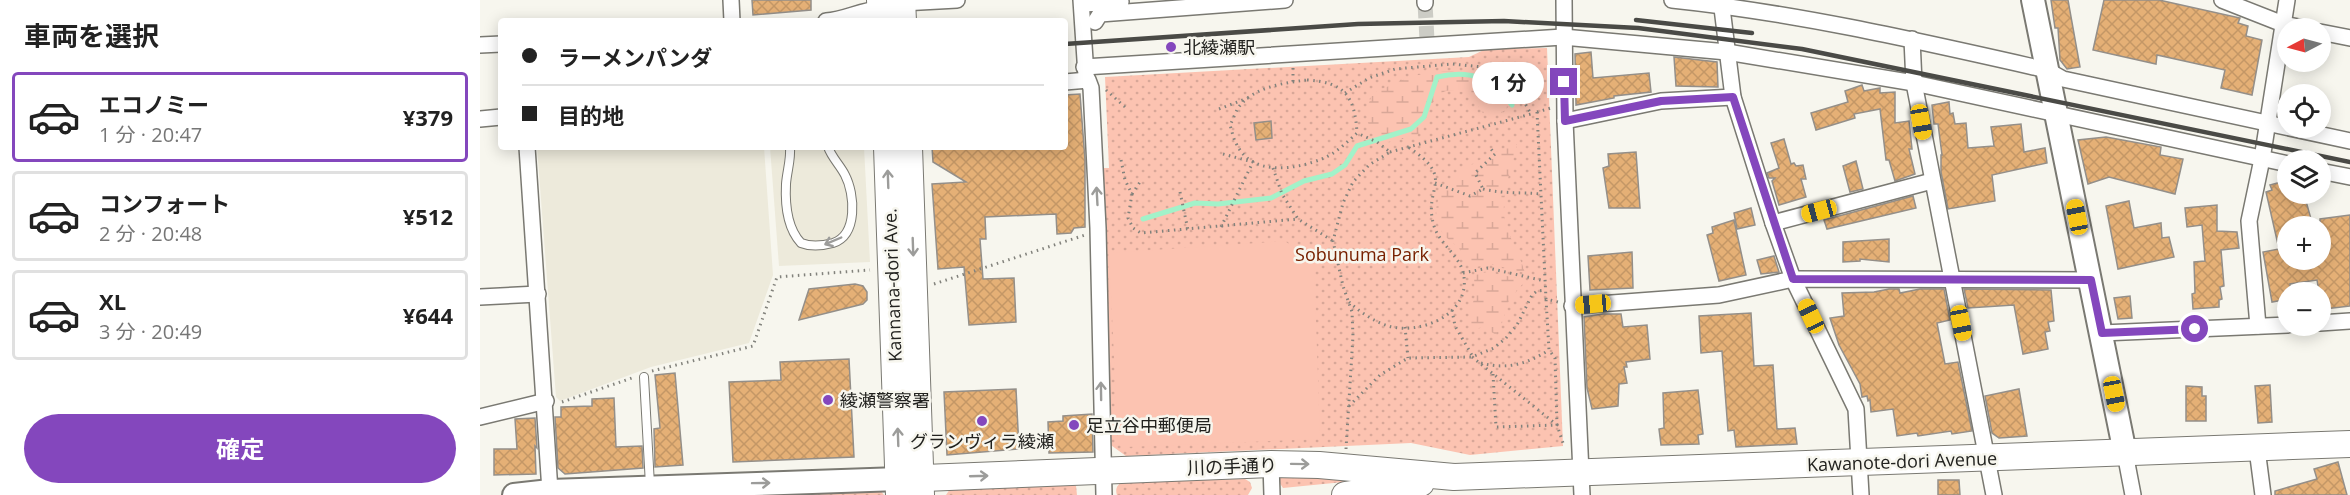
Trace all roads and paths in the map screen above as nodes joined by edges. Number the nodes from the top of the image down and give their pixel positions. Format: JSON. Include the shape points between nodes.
{"nodes":[{"id":1,"x":731,"y":0,"type":"edge"},
{"id":2,"x":957,"y":0,"type":"edge"},
{"id":3,"x":1160,"y":0,"type":"edge"},
{"id":4,"x":1285,"y":0,"type":"edge"},
{"id":5,"x":1564,"y":0,"type":"edge"},
{"id":6,"x":1672,"y":0,"type":"edge"},
{"id":7,"x":2033,"y":0,"type":"edge"},
{"id":8,"x":2224,"y":0,"type":"edge"},
{"id":9,"x":2287,"y":0,"type":"edge"},
{"id":10,"x":1081,"y":2,"type":"edge"},
{"id":11,"x":1721,"y":3,"type":"edge"},
{"id":12,"x":891,"y":9,"type":"edge"},
{"id":13,"x":732,"y":18,"type":"edge"},
{"id":14,"x":843,"y":18,"type":"edge"},
{"id":15,"x":2284,"y":18,"type":"edge"},
{"id":16,"x":1095,"y":22,"type":"dead end"},
{"id":17,"x":2277,"y":22,"type":"edge"},
{"id":18,"x":2331,"y":34,"type":"edge"},
{"id":19,"x":1563,"y":37,"type":"junction"},
{"id":20,"x":2350,"y":38,"type":"edge"},
{"id":21,"x":1912,"y":39,"type":"junction"},
{"id":22,"x":498,"y":44,"type":"edge"},
{"id":23,"x":480,"y":45,"type":"edge"},
{"id":24,"x":1727,"y":52,"type":"junction"},
{"id":25,"x":2277,"y":64,"type":"edge"},
{"id":26,"x":2046,"y":70,"type":"junction"},
{"id":27,"x":1088,"y":78,"type":"junction"},
{"id":28,"x":1068,"y":81,"type":"edge"},
{"id":29,"x":1914,"y":83,"type":"junction"},
{"id":30,"x":1345,"y":93,"type":"junction"},
{"id":31,"x":1251,"y":96,"type":"junction"},
{"id":32,"x":1733,"y":97,"type":"junction"},
{"id":33,"x":1564,"y":104,"type":"junction"},
{"id":34,"x":1125,"y":107,"type":"dead end"},
{"id":35,"x":1219,"y":109,"type":"dead end"},
{"id":36,"x":1537,"y":112,"type":"junction"},
{"id":37,"x":1531,"y":114,"type":"junction"},
{"id":38,"x":2057,"y":115,"type":"junction"},
{"id":39,"x":498,"y":117,"type":"edge"},
{"id":40,"x":480,"y":119,"type":"edge"},
{"id":41,"x":1565,"y":121,"type":"junction"},
{"id":42,"x":2268,"y":124,"type":"junction"},
{"id":43,"x":1357,"y":133,"type":"junction"},
{"id":44,"x":2350,"y":141,"type":"edge"},
{"id":45,"x":1408,"y":147,"type":"junction"},
{"id":46,"x":1491,"y":149,"type":"dead end"},
{"id":47,"x":527,"y":150,"type":"edge"},
{"id":48,"x":790,"y":150,"type":"edge"},
{"id":49,"x":829,"y":150,"type":"edge"},
{"id":50,"x":887,"y":150,"type":"edge"},
{"id":51,"x":909,"y":150,"type":"edge"},
{"id":52,"x":1390,"y":152,"type":"junction"},
{"id":53,"x":1223,"y":154,"type":"dead end"},
{"id":54,"x":2262,"y":159,"type":"junction"},
{"id":55,"x":1121,"y":160,"type":"dead end"},
{"id":56,"x":1253,"y":162,"type":"junction"},
{"id":57,"x":2277,"y":162,"type":"edge"},
{"id":58,"x":1273,"y":168,"type":"junction"},
{"id":59,"x":2331,"y":173,"type":"edge"},
{"id":60,"x":2350,"y":177,"type":"edge"},
{"id":61,"x":1932,"y":181,"type":"junction"},
{"id":62,"x":1140,"y":182,"type":"dead end"},
{"id":63,"x":1435,"y":183,"type":"junction"},
{"id":64,"x":1483,"y":189,"type":"junction"},
{"id":65,"x":1180,"y":192,"type":"dead end"},
{"id":66,"x":1132,"y":194,"type":"junction"},
{"id":67,"x":1542,"y":194,"type":"junction"},
{"id":68,"x":1298,"y":219,"type":"junction"},
{"id":69,"x":1773,"y":223,"type":"junction"},
{"id":70,"x":1221,"y":227,"type":"junction"},
{"id":71,"x":1098,"y":228,"type":"junction"},
{"id":72,"x":1188,"y":230,"type":"junction"},
{"id":73,"x":1333,"y":240,"type":"junction"},
{"id":74,"x":876,"y":270,"type":"dead end"},
{"id":75,"x":1463,"y":273,"type":"junction"},
{"id":76,"x":1952,"y":278,"type":"junction"},
{"id":77,"x":1793,"y":279,"type":"junction"},
{"id":78,"x":2091,"y":280,"type":"junction"},
{"id":79,"x":1545,"y":281,"type":"junction"},
{"id":80,"x":926,"y":286,"type":"dead end"},
{"id":81,"x":1546,"y":290,"type":"junction"},
{"id":82,"x":538,"y":294,"type":"junction"},
{"id":83,"x":480,"y":297,"type":"edge"},
{"id":84,"x":1546,"y":299,"type":"junction"},
{"id":85,"x":1348,"y":301,"type":"junction"},
{"id":86,"x":1572,"y":306,"type":"junction"},
{"id":87,"x":1452,"y":310,"type":"junction"},
{"id":88,"x":2350,"y":321,"type":"edge"},
{"id":89,"x":2331,"y":322,"type":"edge"},
{"id":90,"x":2277,"y":325,"type":"edge"},
{"id":91,"x":2259,"y":326,"type":"junction"},
{"id":92,"x":1406,"y":327,"type":"junction"},
{"id":93,"x":2102,"y":333,"type":"junction"},
{"id":94,"x":1549,"y":350,"type":"junction"},
{"id":95,"x":1472,"y":357,"type":"junction"},
{"id":96,"x":1408,"y":358,"type":"junction"},
{"id":97,"x":1493,"y":374,"type":"junction"},
{"id":98,"x":644,"y":375,"type":"joint"},
{"id":99,"x":633,"y":377,"type":"dead end"},
{"id":100,"x":546,"y":404,"type":"junction"},
{"id":101,"x":1348,"y":407,"type":"junction"},
{"id":102,"x":480,"y":417,"type":"edge"},
{"id":103,"x":1557,"y":425,"type":"junction"},
{"id":104,"x":2350,"y":444,"type":"edge"},
{"id":105,"x":1564,"y":446,"type":"dead end"},
{"id":106,"x":2257,"y":449,"type":"junction"},
{"id":107,"x":1346,"y":453,"type":"dead end"},
{"id":108,"x":2125,"y":453,"type":"junction"},
{"id":109,"x":1988,"y":459,"type":"junction"},
{"id":110,"x":1859,"y":462,"type":"junction"},
{"id":111,"x":1271,"y":464,"type":"junction"},
{"id":112,"x":1454,"y":477,"type":"junction"},
{"id":113,"x":1103,"y":483,"type":"edge"},
{"id":114,"x":1581,"y":484,"type":"edge"},
{"id":115,"x":650,"y":487,"type":"junction"},
{"id":116,"x":910,"y":487,"type":"edge"},
{"id":117,"x":730,"y":489,"type":"edge"},
{"id":118,"x":550,"y":493,"type":"edge"},
{"id":119,"x":514,"y":495,"type":"edge"},
{"id":120,"x":1272,"y":495,"type":"edge"},
{"id":121,"x":1344,"y":495,"type":"edge"},
{"id":122,"x":1862,"y":495,"type":"edge"},
{"id":123,"x":1994,"y":495,"type":"edge"},
{"id":124,"x":2133,"y":495,"type":"edge"},
{"id":125,"x":2263,"y":495,"type":"edge"}],
"edges":[{"from":1,"to":13,"type":"street"},
{"from":2,"to":12,"type":"street"},
{"from":3,"to":10,"type":"street"},
{"from":4,"to":16,"type":"street","via":[[1100,14]]},
{"from":5,"to":19,"type":"street"},
{"from":6,"to":11,"type":"street"},
{"from":7,"to":26,"type":"street"},
{"from":8,"to":17,"type":"street"},
{"from":9,"to":15,"type":"street"},
{"from":10,"to":27,"type":"street"},
{"from":11,"to":21,"type":"street"},
{"from":11,"to":24,"type":"street"},
{"from":12,"to":14,"type":"street","via":[[864,10]]},
{"from":18,"to":20,"type":"street"},
{"from":19,"to":24,"type":"street"},
{"from":19,"to":27,"type":"street","via":[[1427,43]]},
{"from":19,"to":33,"type":"street"},
{"from":21,"to":26,"type":"street"},
{"from":21,"to":29,"type":"street"},
{"from":22,"to":23,"type":"street"},
{"from":24,"to":29,"type":"street"},
{"from":24,"to":32,"type":"street"},
{"from":25,"to":42,"type":"street"},
{"from":26,"to":38,"type":"street"},
{"from":26,"to":42,"type":"street","via":[[2063,79]]},
{"from":27,"to":28,"type":"street"},
{"from":27,"to":34,"type":"path","via":[[1102,85]]},
{"from":71,"to":27,"type":"street","one_way":true},
{"from":29,"to":38,"type":"street"},
{"from":29,"to":61,"type":"street"},
{"from":30,"to":31,"type":"path","via":[[1327,83],[1306,80],[1271,86]]},
{"from":30,"to":37,"type":"path","via":[[1369,78],[1395,69],[1452,64],[1492,68],[1517,89]]},
{"from":30,"to":43,"type":"path","via":[[1356,111]]},
{"from":31,"to":35,"type":"path"},
{"from":31,"to":56,"type":"path","via":[[1238,107],[1230,125],[1236,145]]},
{"from":32,"to":41,"type":"street","via":[[1661,101]]},
{"from":32,"to":69,"type":"street"},
{"from":33,"to":36,"type":"path"},
{"from":33,"to":41,"type":"street"},
{"from":36,"to":37,"type":"path"},
{"from":36,"to":67,"type":"path"},
{"from":37,"to":45,"type":"path"},
{"from":38,"to":54,"type":"street"},
{"from":38,"to":78,"type":"street"},
{"from":39,"to":40,"type":"street"},
{"from":41,"to":86,"type":"street"},
{"from":42,"to":44,"type":"street"},
{"from":42,"to":54,"type":"street"},
{"from":43,"to":52,"type":"path"},
{"from":43,"to":58,"type":"path","via":[[1325,158]]},
{"from":45,"to":52,"type":"path"},
{"from":45,"to":63,"type":"path","via":[[1430,163],[1436,174]]},
{"from":46,"to":64,"type":"path","via":[[1495,154],[1475,172]]},
{"from":47,"to":82,"type":"street"},
{"from":49,"to":48,"type":"lane","one_way":true,"via":[[846,176],[849,231],[837,242],[813,246],[801,243],[790,227],[786,184]]},
{"from":116,"to":50,"type":"main road","name":"Kannana-dori Ave.","one_way":true},
{"from":51,"to":116,"type":"main road","name":"Kannana-dori Ave.","one_way":true},
{"from":52,"to":73,"type":"path","via":[[1369,165],[1353,182]]},
{"from":53,"to":56,"type":"path"},
{"from":54,"to":57,"type":"street"},
{"from":54,"to":91,"type":"street","via":[[2249,221]]},
{"from":55,"to":66,"type":"path"},
{"from":56,"to":58,"type":"path"},
{"from":56,"to":70,"type":"path"},
{"from":58,"to":68,"type":"path","via":[[1282,194]]},
{"from":59,"to":60,"type":"street"},
{"from":61,"to":69,"type":"street"},
{"from":61,"to":76,"type":"street"},
{"from":62,"to":66,"type":"path"},
{"from":63,"to":64,"type":"path","via":[[1470,196]]},
{"from":63,"to":75,"type":"path","via":[[1434,226]]},
{"from":64,"to":67,"type":"path"},
{"from":65,"to":72,"type":"path"},
{"from":66,"to":72,"type":"path","via":[[1128,218],[1133,228],[1141,233]]},
{"from":67,"to":79,"type":"path"},
{"from":68,"to":70,"type":"path"},
{"from":68,"to":73,"type":"path"},
{"from":69,"to":77,"type":"street"},
{"from":70,"to":72,"type":"path"},
{"from":71,"to":80,"type":"path"},
{"from":113,"to":71,"type":"street","one_way":true},
{"from":73,"to":85,"type":"path"},
{"from":74,"to":98,"type":"path","via":[[777,277],[753,346]]},
{"from":75,"to":79,"type":"path","via":[[1488,268]]},
{"from":75,"to":87,"type":"path","via":[[1463,293]]},
{"from":76,"to":77,"type":"street"},
{"from":76,"to":78,"type":"street"},
{"from":76,"to":109,"type":"street"},
{"from":77,"to":86,"type":"street","via":[[1719,295]]},
{"from":77,"to":110,"type":"street","via":[[1856,409]]},
{"from":78,"to":93,"type":"street"},
{"from":79,"to":81,"type":"path"},
{"from":81,"to":84,"type":"path"},
{"from":81,"to":95,"type":"path","via":[[1532,295],[1506,338]]},
{"from":82,"to":83,"type":"street"},
{"from":82,"to":100,"type":"street"},
{"from":84,"to":86,"type":"path"},
{"from":84,"to":94,"type":"path"},
{"from":85,"to":92,"type":"path","via":[[1389,326]]},
{"from":85,"to":101,"type":"path","via":[[1353,336]]},
{"from":86,"to":114,"type":"street"},
{"from":87,"to":92,"type":"path","via":[[1427,325]]},
{"from":87,"to":95,"type":"path","via":[[1455,326]]},
{"from":88,"to":89,"type":"street"},
{"from":90,"to":91,"type":"street"},
{"from":91,"to":93,"type":"street"},
{"from":92,"to":96,"type":"path"},
{"from":93,"to":108,"type":"street"},
{"from":94,"to":95,"type":"path","via":[[1532,361],[1510,366],[1493,366]]},
{"from":94,"to":103,"type":"path","via":[[1555,358]]},
{"from":95,"to":96,"type":"path"},
{"from":95,"to":97,"type":"path"},
{"from":96,"to":101,"type":"path","via":[[1380,375]]},
{"from":97,"to":103,"type":"path"},
{"from":97,"to":103,"type":"path","via":[[1496,427]]},
{"from":98,"to":115,"type":"lane"},
{"from":99,"to":100,"type":"path"},
{"from":100,"to":102,"type":"street"},
{"from":100,"to":118,"type":"street"},
{"from":101,"to":107,"type":"path"},
{"from":103,"to":105,"type":"path"},
{"from":104,"to":106,"type":"main road","name":"Kawanote-dori Avenue"},
{"from":106,"to":108,"type":"main road","name":"Kawanote-dori Avenue"},
{"from":106,"to":125,"type":"street"},
{"from":108,"to":109,"type":"main road","name":"Kawanote-dori Avenue"},
{"from":108,"to":124,"type":"street"},
{"from":109,"to":110,"type":"main road","name":"Kawanote-dori Avenue"},
{"from":109,"to":123,"type":"street"},
{"from":110,"to":114,"type":"main road","name":"Kawanote-dori Avenue"},
{"from":110,"to":122,"type":"street"},
{"from":111,"to":112,"type":"main road","name":"川の手通り","one_way":true},
{"from":111,"to":113,"type":"main road","name":"川の手通り"},
{"from":111,"to":120,"type":"street"},
{"from":112,"to":114,"type":"main road","name":"Kawanote-dori Avenue"},
{"from":112,"to":121,"type":"main road"},
{"from":116,"to":113,"type":"main road","name":"川の手通り","one_way":true},
{"from":115,"to":117,"type":"street"},
{"from":115,"to":118,"type":"street"},
{"from":117,"to":116,"type":"street","one_way":true},
{"from":118,"to":119,"type":"street"}]}
